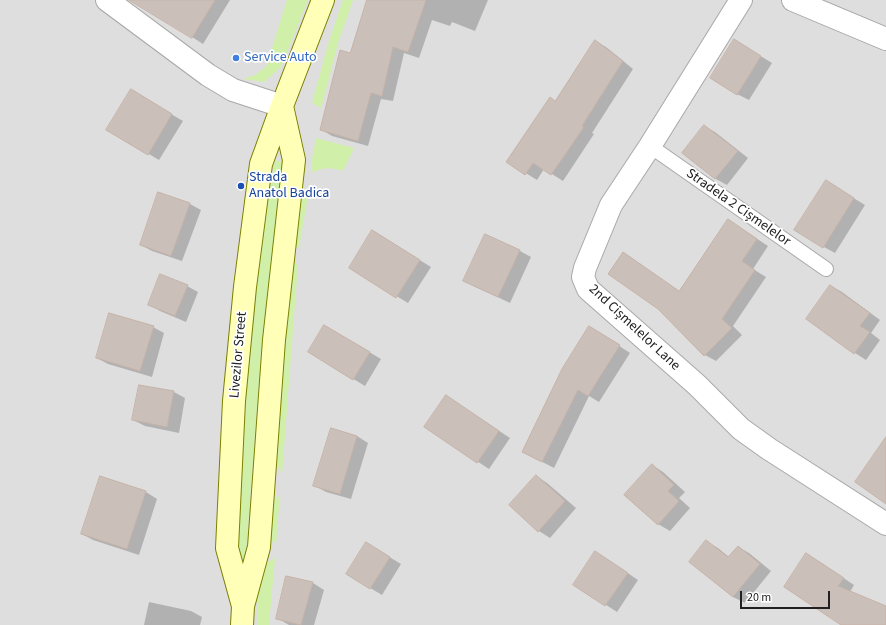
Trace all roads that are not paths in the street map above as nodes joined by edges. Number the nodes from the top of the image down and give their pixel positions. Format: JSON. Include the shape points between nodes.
{"nodes":[{"id":1,"x":108,"y":0,"type":"edge"},
{"id":2,"x":323,"y":0,"type":"edge"},
{"id":3,"x":741,"y":0,"type":"edge"},
{"id":4,"x":792,"y":0,"type":"edge"},
{"id":5,"x":886,"y":39,"type":"edge"},
{"id":6,"x":282,"y":106,"type":"junction"},
{"id":7,"x":650,"y":146,"type":"junction"},
{"id":8,"x":826,"y":269,"type":"dead end"},
{"id":9,"x":886,"y":524,"type":"edge"},
{"id":10,"x":242,"y":616,"type":"edge"}],
"edges":[{"from":1,"to":6,"type":"street","via":[[232,90]]},
{"from":2,"to":6,"type":"street","name":"Livezilor Street"},
{"from":3,"to":7,"type":"street","name":"2nd Cișmelelor Lane"},
{"from":4,"to":5,"type":"street"},
{"from":6,"to":10,"type":"street","name":"Livezilor Street","via":[[294,160],[274,340],[259,547]]},
{"from":6,"to":10,"type":"street","name":"Livezilor Street","via":[[261,164],[234,401],[227,548]]},
{"from":7,"to":8,"type":"lane","name":"Stradela 2 Cișmelelor"},
{"from":7,"to":9,"type":"street","name":"2nd Cișmelelor Lane","via":[[611,205],[585,268],[583,277],[588,289],[697,385],[742,429]]}]}
